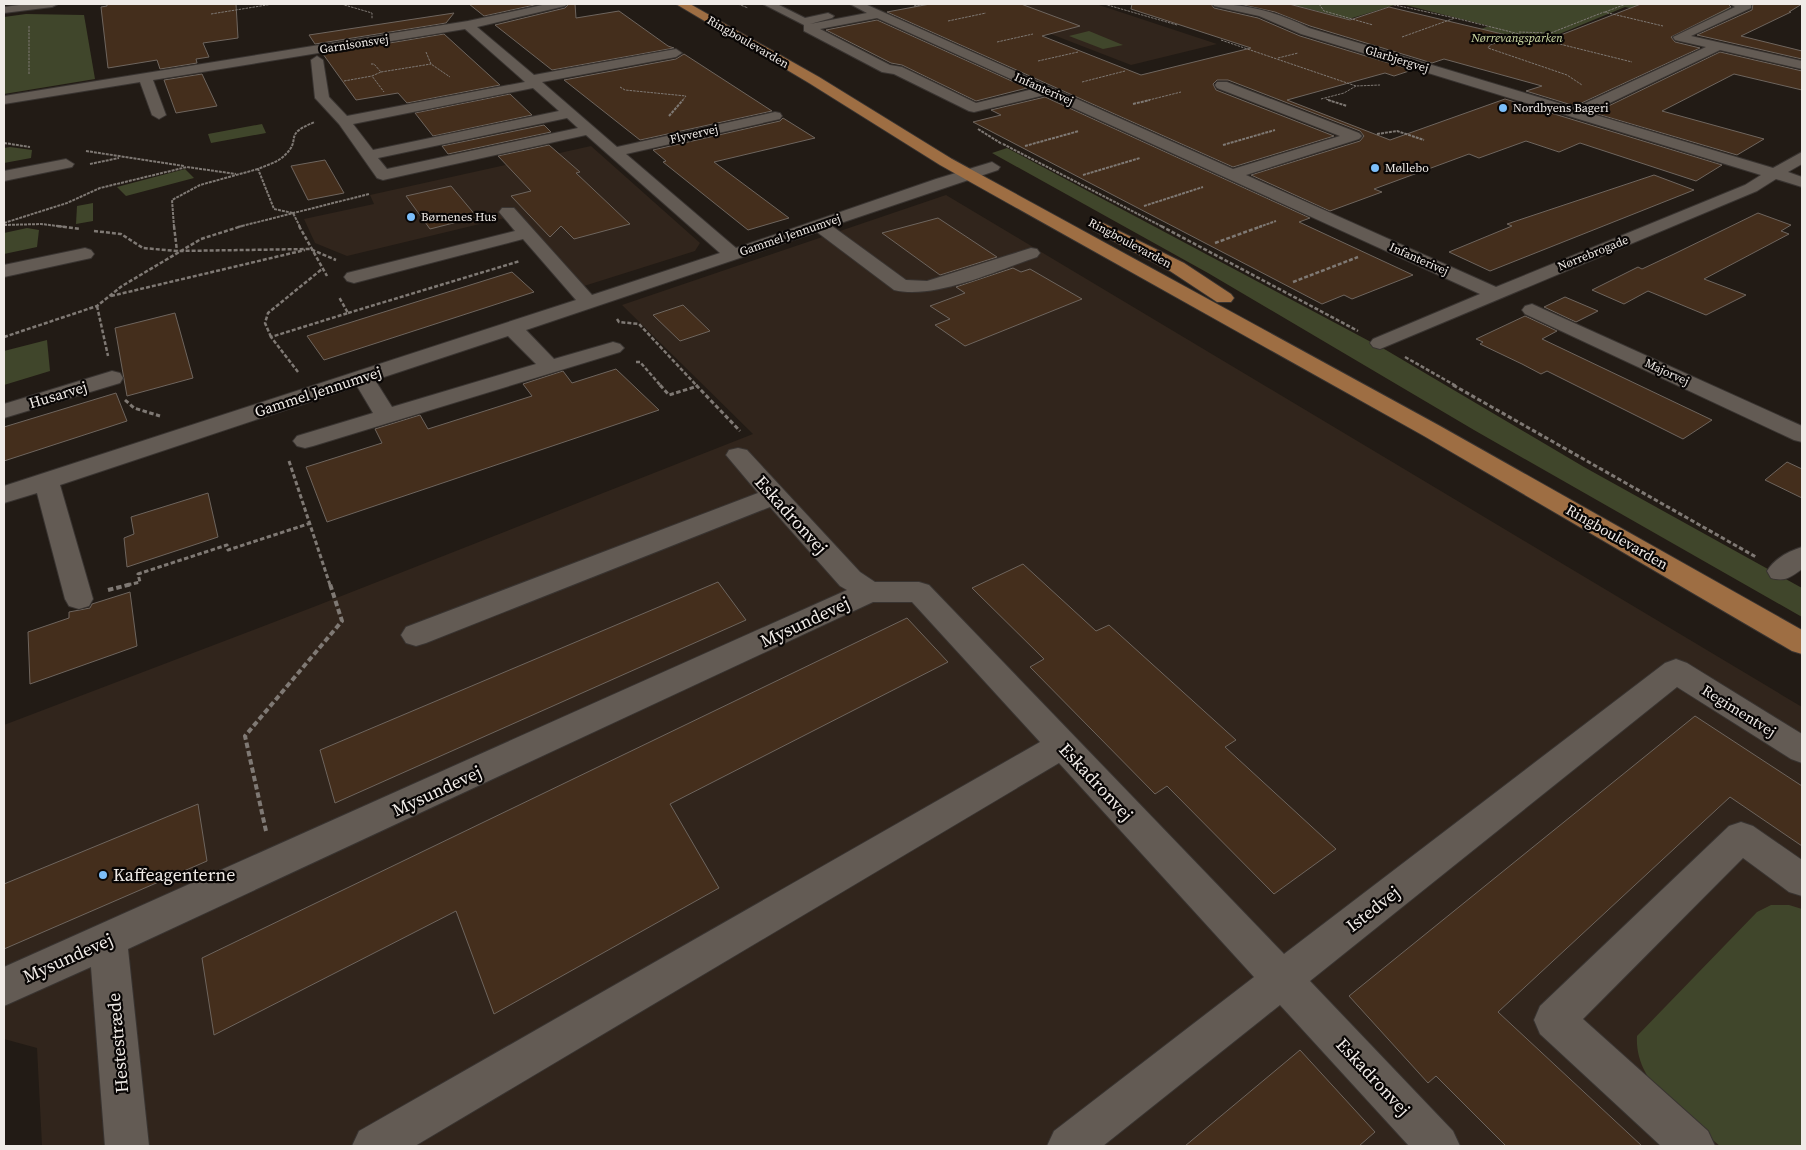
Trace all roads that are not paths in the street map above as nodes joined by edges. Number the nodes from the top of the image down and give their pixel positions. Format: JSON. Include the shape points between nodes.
{"nodes":[{"id":1,"x":46,"y":4,"type":"edge"},
{"id":2,"x":561,"y":4,"type":"edge"},
{"id":3,"x":682,"y":4,"type":"edge"},
{"id":4,"x":769,"y":4,"type":"edge"},
{"id":5,"x":1218,"y":4,"type":"edge"},
{"id":6,"x":1735,"y":4,"type":"edge"},
{"id":7,"x":867,"y":9,"type":"edge"},
{"id":8,"x":6,"y":10,"type":"edge"},
{"id":9,"x":468,"y":26,"type":"junction"},
{"id":10,"x":439,"y":40,"type":"dead end"},
{"id":11,"x":1718,"y":46,"type":"junction"},
{"id":12,"x":676,"y":53,"type":"dead end"},
{"id":13,"x":313,"y":56,"type":"junction"},
{"id":14,"x":1802,"y":64,"type":"edge"},
{"id":15,"x":145,"y":77,"type":"junction"},
{"id":16,"x":814,"y":80,"type":"junction"},
{"id":17,"x":533,"y":82,"type":"junction"},
{"id":18,"x":1222,"y":85,"type":"dead end"},
{"id":19,"x":1047,"y":90,"type":"junction"},
{"id":20,"x":553,"y":99,"type":"junction"},
{"id":21,"x":4,"y":100,"type":"edge"},
{"id":22,"x":533,"y":103,"type":"dead end"},
{"id":23,"x":1577,"y":113,"type":"junction"},
{"id":24,"x":570,"y":114,"type":"junction"},
{"id":25,"x":159,"y":115,"type":"dead end"},
{"id":26,"x":775,"y":116,"type":"dead end"},
{"id":27,"x":342,"y":119,"type":"junction"},
{"id":28,"x":589,"y":130,"type":"junction"},
{"id":29,"x":377,"y":134,"type":"dead end"},
{"id":30,"x":357,"y":138,"type":"junction"},
{"id":31,"x":945,"y":141,"type":"dead end"},
{"id":32,"x":614,"y":152,"type":"junction"},
{"id":33,"x":369,"y":155,"type":"junction"},
{"id":34,"x":1802,"y":157,"type":"edge"},
{"id":35,"x":66,"y":164,"type":"dead end"},
{"id":36,"x":970,"y":164,"type":"junction"},
{"id":37,"x":992,"y":167,"type":"joint"},
{"id":38,"x":1776,"y":174,"type":"junction"},
{"id":39,"x":1235,"y":175,"type":"junction"},
{"id":40,"x":4,"y":176,"type":"edge"},
{"id":41,"x":1802,"y":182,"type":"edge"},
{"id":42,"x":508,"y":212,"type":"dead end"},
{"id":43,"x":820,"y":225,"type":"junction"},
{"id":44,"x":528,"y":233,"type":"junction"},
{"id":45,"x":1031,"y":253,"type":"dead end"},
{"id":46,"x":85,"y":254,"type":"dead end"},
{"id":47,"x":733,"y":255,"type":"junction"},
{"id":48,"x":4,"y":272,"type":"edge"},
{"id":49,"x":354,"y":277,"type":"road end"},
{"id":50,"x":1495,"y":294,"type":"junction"},
{"id":51,"x":595,"y":301,"type":"junction"},
{"id":52,"x":1532,"y":310,"type":"dead end"},
{"id":53,"x":512,"y":328,"type":"junction"},
{"id":54,"x":1380,"y":343,"type":"dead end"},
{"id":55,"x":611,"y":348,"type":"road end"},
{"id":56,"x":550,"y":367,"type":"junction"},
{"id":57,"x":362,"y":377,"type":"junction"},
{"id":58,"x":112,"y":378,"type":"dead end"},
{"id":59,"x":4,"y":411,"type":"edge"},
{"id":60,"x":386,"y":417,"type":"junction"},
{"id":61,"x":1432,"y":431,"type":"junction"},
{"id":62,"x":1802,"y":435,"type":"edge"},
{"id":63,"x":305,"y":442,"type":"dead end"},
{"id":64,"x":738,"y":455,"type":"road end"},
{"id":65,"x":46,"y":481,"type":"junction"},
{"id":66,"x":4,"y":495,"type":"edge"},
{"id":67,"x":774,"y":496,"type":"junction"},
{"id":68,"x":1802,"y":556,"type":"edge"},
{"id":69,"x":1781,"y":572,"type":"dead end"},
{"id":70,"x":869,"y":592,"type":"junction"},
{"id":71,"x":79,"y":599,"type":"road end"},
{"id":72,"x":416,"y":635,"type":"dead end"},
{"id":73,"x":1802,"y":643,"type":"edge"},
{"id":74,"x":1676,"y":671,"type":"joint"},
{"id":75,"x":1062,"y":745,"type":"junction"},
{"id":76,"x":1802,"y":750,"type":"edge"},
{"id":77,"x":1802,"y":880,"type":"edge"},
{"id":78,"x":108,"y":940,"type":"junction"},
{"id":79,"x":1282,"y":980,"type":"junction"},
{"id":80,"x":4,"y":987,"type":"edge"},
{"id":81,"x":1435,"y":1145,"type":"edge"},
{"id":82,"x":127,"y":1146,"type":"edge"},
{"id":83,"x":374,"y":1146,"type":"edge"},
{"id":84,"x":1069,"y":1146,"type":"edge"},
{"id":85,"x":1693,"y":1146,"type":"edge"}],
"edges":[{"from":1,"to":8,"type":"street"},
{"from":2,"to":9,"type":"street","name":"Garnisonsvej"},
{"from":3,"to":16,"type":"main road","name":"Ringboulevarden"},
{"from":4,"to":7,"type":"street","via":[[804,22]]},
{"from":5,"to":23,"type":"street","name":"Glarbjergvej","via":[[1241,7],[1292,23],[1304,31]]},
{"from":6,"to":11,"type":"street","via":[[1747,6],[1679,37]]},
{"from":7,"to":19,"type":"street","name":"Infanterivej"},
{"from":7,"to":19,"type":"street","via":[[808,28],[887,69],[898,70],[974,108]]},
{"from":9,"to":13,"type":"street","name":"Garnisonsvej"},
{"from":9,"to":17,"type":"street"},
{"from":10,"to":13,"type":"street","via":[[348,55]]},
{"from":11,"to":14,"type":"street"},
{"from":11,"to":23,"type":"street"},
{"from":12,"to":17,"type":"street"},
{"from":13,"to":15,"type":"street","name":"Garnisonsvej"},
{"from":13,"to":27,"type":"street","via":[[322,98]]},
{"from":15,"to":21,"type":"street","name":"Garnisonsvej"},
{"from":15,"to":25,"type":"street"},
{"from":16,"to":31,"type":"main road","name":"Ringboulevarden"},
{"from":16,"to":36,"type":"main road","name":"Ringboulevarden","via":[[946,162]]},
{"from":17,"to":20,"type":"street"},
{"from":17,"to":27,"type":"street"},
{"from":18,"to":39,"type":"street","via":[[1354,136]]},
{"from":19,"to":39,"type":"street","name":"Infanterivej"},
{"from":20,"to":22,"type":"street"},
{"from":20,"to":24,"type":"street"},
{"from":23,"to":38,"type":"street","name":"Glarbjergvej"},
{"from":24,"to":28,"type":"street"},
{"from":24,"to":33,"type":"street"},
{"from":26,"to":32,"type":"street","name":"Flyvervej"},
{"from":27,"to":30,"type":"street"},
{"from":28,"to":32,"type":"street"},
{"from":28,"to":33,"type":"street","via":[[383,175]]},
{"from":29,"to":30,"type":"street"},
{"from":30,"to":33,"type":"street"},
{"from":32,"to":47,"type":"street"},
{"from":34,"to":38,"type":"street","name":"Nørrebrogade"},
{"from":35,"to":40,"type":"street"},
{"from":36,"to":37,"type":"street","name":"Gammel Jennumvej"},
{"from":36,"to":43,"type":"street","name":"Gammel Jennumvej"},
{"from":36,"to":61,"type":"main road","name":"Ringboulevarden"},
{"from":37,"to":61,"type":"main road","name":"Ringboulevarden","via":[[1177,268]]},
{"from":38,"to":41,"type":"street","name":"Glarbjergvej"},
{"from":38,"to":50,"type":"street","name":"Nørrebrogade","via":[[1751,188]]},
{"from":39,"to":50,"type":"street","name":"Infanterivej"},
{"from":42,"to":44,"type":"street"},
{"from":43,"to":45,"type":"street","via":[[901,286],[928,286]]},
{"from":43,"to":47,"type":"street","name":"Gammel Jennumvej"},
{"from":44,"to":49,"type":"street"},
{"from":44,"to":51,"type":"street"},
{"from":46,"to":48,"type":"street"},
{"from":47,"to":51,"type":"street","name":"Gammel Jennumvej"},
{"from":50,"to":54,"type":"street","name":"Nørrebrogade"},
{"from":51,"to":53,"type":"street","name":"Gammel Jennumvej"},
{"from":52,"to":62,"type":"street","name":"Majorvej"},
{"from":53,"to":56,"type":"street"},
{"from":53,"to":57,"type":"street","name":"Gammel Jennumvej"},
{"from":55,"to":56,"type":"street"},
{"from":56,"to":60,"type":"street"},
{"from":57,"to":60,"type":"street"},
{"from":57,"to":65,"type":"street","name":"Gammel Jennumvej"},
{"from":58,"to":59,"type":"street","name":"Husarvej"},
{"from":60,"to":63,"type":"street"},
{"from":61,"to":73,"type":"main road","name":"Ringboulevarden"},
{"from":64,"to":67,"type":"street","name":"Eskadronvej"},
{"from":65,"to":66,"type":"street","name":"Gammel Jennumvej"},
{"from":65,"to":71,"type":"street"},
{"from":67,"to":70,"type":"street","name":"Eskadronvej","via":[[850,579]]},
{"from":67,"to":72,"type":"street"},
{"from":68,"to":69,"type":"street"},
{"from":70,"to":75,"type":"street","name":"Eskadronvej","via":[[919,592]]},
{"from":70,"to":78,"type":"street","name":"Mysundevej"},
{"from":74,"to":76,"type":"street","name":"Regimentvej"},
{"from":74,"to":79,"type":"street","name":"Istedvej"},
{"from":75,"to":79,"type":"street","name":"Eskadronvej"},
{"from":75,"to":83,"type":"street"},
{"from":77,"to":85,"type":"street","via":[[1741,838],[1554,1020]]},
{"from":78,"to":80,"type":"street","name":"Mysundevej"},
{"from":78,"to":82,"type":"street","name":"Hestestræde"},
{"from":79,"to":81,"type":"street","name":"Eskadronvej"},
{"from":79,"to":84,"type":"street","name":"Istedvej"}]}
